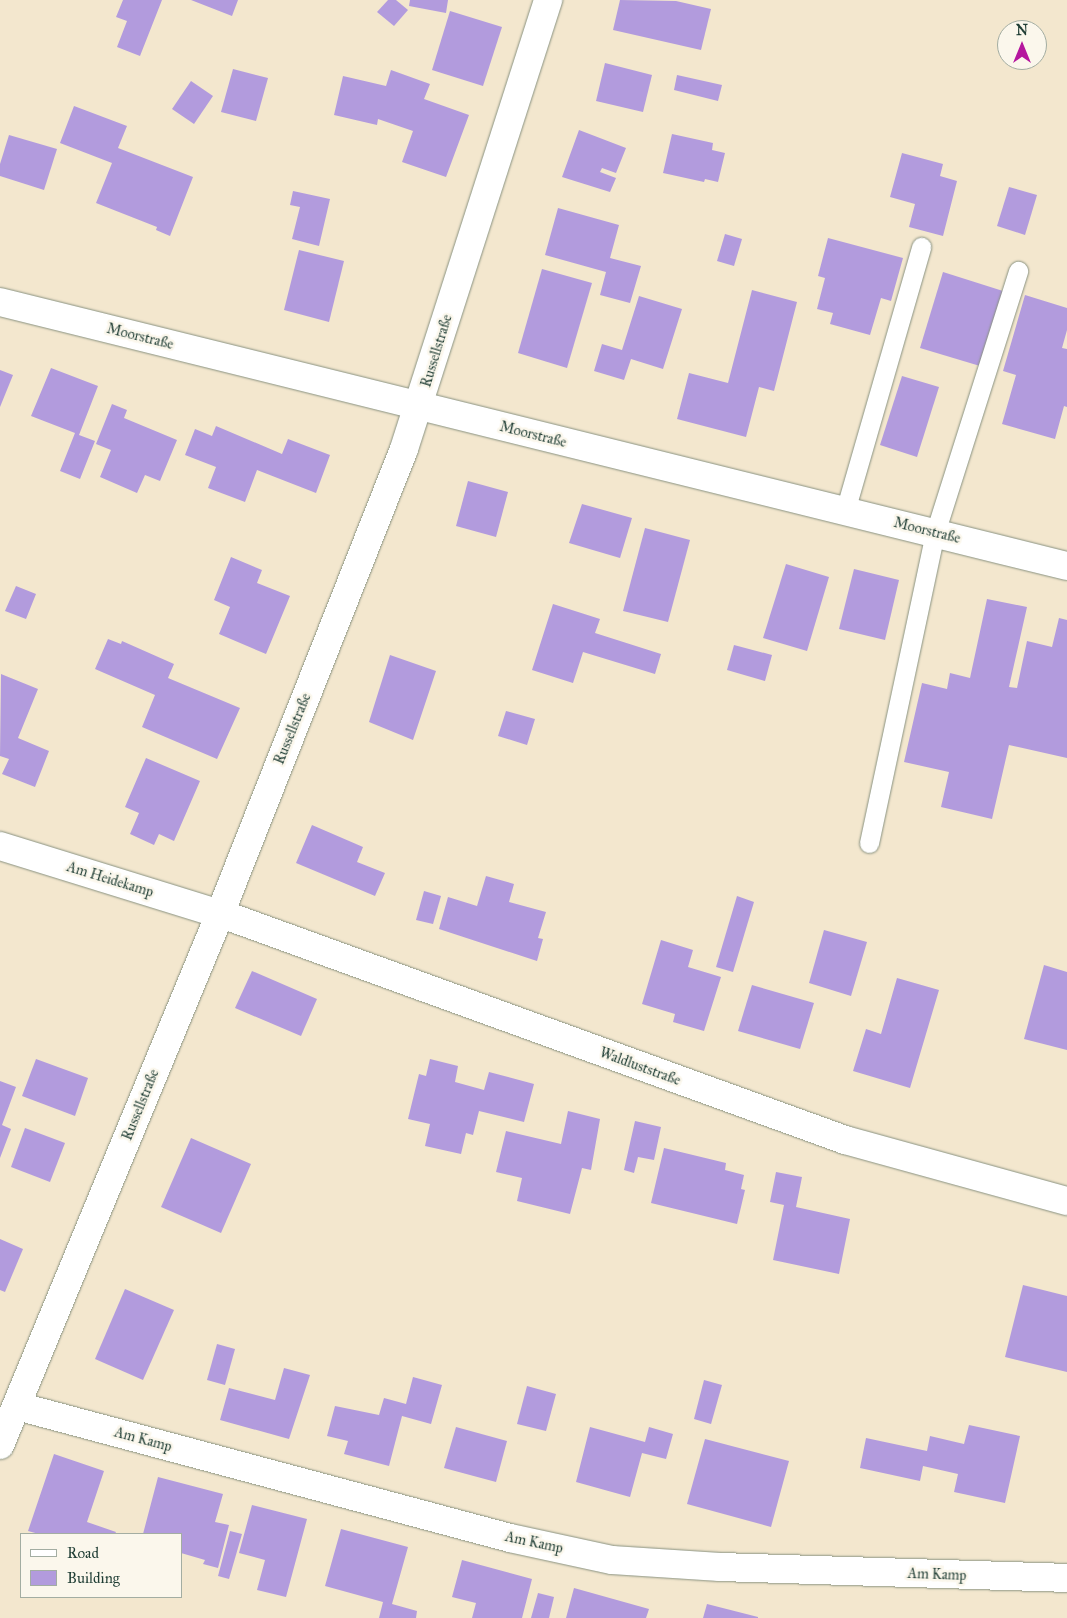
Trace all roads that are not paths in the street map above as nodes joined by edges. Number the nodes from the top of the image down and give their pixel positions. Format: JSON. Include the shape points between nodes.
{"nodes":[{"id":1,"x":548,"y":0,"type":"edge"},
{"id":2,"x":921,"y":247,"type":"dead end"},
{"id":3,"x":1018,"y":271,"type":"dead end"},
{"id":4,"x":0,"y":302,"type":"edge"},
{"id":5,"x":419,"y":407,"type":"junction"},
{"id":6,"x":845,"y":511,"type":"junction"},
{"id":7,"x":935,"y":533,"type":"junction"},
{"id":8,"x":1067,"y":566,"type":"edge"},
{"id":9,"x":869,"y":843,"type":"dead end"},
{"id":10,"x":0,"y":846,"type":"edge"},
{"id":11,"x":220,"y":914,"type":"junction"},
{"id":12,"x":1067,"y":1201,"type":"edge"},
{"id":13,"x":17,"y":1406,"type":"junction"},
{"id":14,"x":0,"y":1445,"type":"edge"},
{"id":15,"x":1067,"y":1578,"type":"edge"}],
"edges":[{"from":1,"to":5,"type":"street","name":"Russellstraße"},
{"from":2,"to":6,"type":"lane"},
{"from":3,"to":7,"type":"lane"},
{"from":4,"to":5,"type":"street","name":"Moorstraße"},
{"from":5,"to":6,"type":"street","name":"Moorstraße"},
{"from":5,"to":11,"type":"street","name":"Russellstraße"},
{"from":6,"to":7,"type":"street","name":"Moorstraße"},
{"from":7,"to":8,"type":"street","name":"Moorstraße"},
{"from":7,"to":9,"type":"lane"},
{"from":10,"to":11,"type":"street","name":"Am Heidekamp"},
{"from":11,"to":12,"type":"street","name":"Waldluststraße","via":[[845,1140]]},
{"from":11,"to":13,"type":"street","name":"Russellstraße"},
{"from":13,"to":14,"type":"street","name":"Russellstraße"},
{"from":13,"to":15,"type":"street","name":"Am Kamp","via":[[510,1538],[612,1560],[720,1567]]}]}
